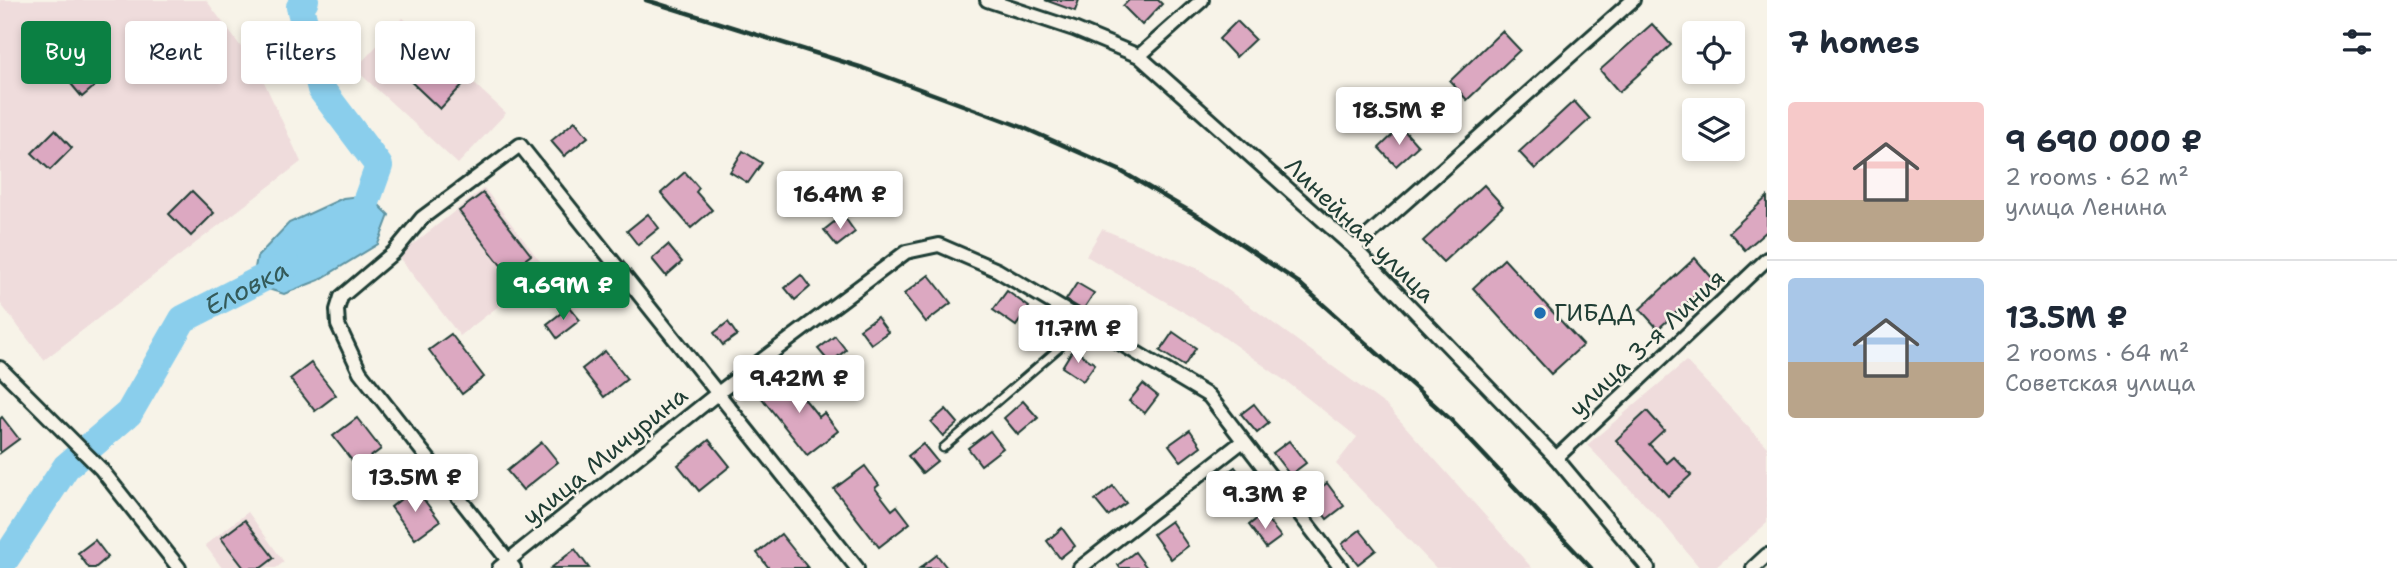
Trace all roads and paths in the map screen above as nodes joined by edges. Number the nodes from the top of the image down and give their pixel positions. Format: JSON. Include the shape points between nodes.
{"nodes":[{"id":1,"x":986,"y":0,"type":"edge"},
{"id":2,"x":1202,"y":0,"type":"edge"},
{"id":3,"x":1633,"y":0,"type":"edge"},
{"id":4,"x":1139,"y":56,"type":"junction"},
{"id":5,"x":1354,"y":248,"type":"junction"},
{"id":6,"x":1767,"y":259,"type":"edge"},
{"id":7,"x":1088,"y":322,"type":"junction"},
{"id":8,"x":0,"y":368,"type":"edge"},
{"id":9,"x":718,"y":393,"type":"junction"},
{"id":10,"x":1243,"y":441,"type":"junction"},
{"id":11,"x":943,"y":448,"type":"dead end"},
{"id":12,"x":1556,"y":458,"type":"junction"},
{"id":13,"x":1767,"y":555,"type":"edge"},
{"id":14,"x":507,"y":566,"type":"edge"},
{"id":15,"x":178,"y":568,"type":"edge"},
{"id":16,"x":857,"y":568,"type":"edge"},
{"id":17,"x":1080,"y":568,"type":"edge"},
{"id":18,"x":1341,"y":568,"type":"edge"},
{"id":19,"x":1648,"y":568,"type":"edge"},
{"id":20,"x":1753,"y":568,"type":"edge"}],
"edges":[{"from":1,"to":4,"type":"street","name":"Линейная улица"},
{"from":2,"to":4,"type":"street"},
{"from":3,"to":5,"type":"street"},
{"from":4,"to":5,"type":"street","name":"Линейная улица"},
{"from":5,"to":12,"type":"street","name":"Линейная улица"},
{"from":6,"to":12,"type":"street","name":"улица 3-я Линия"},
{"from":7,"to":9,"type":"street","name":"улица Мичурина","via":[[997,270],[939,245],[906,252]]},
{"from":7,"to":10,"type":"street","via":[[1209,396]]},
{"from":7,"to":11,"type":"lane"},
{"from":8,"to":15,"type":"street","via":[[101,469]]},
{"from":9,"to":14,"type":"street","name":"улица Мичурина"},
{"from":9,"to":14,"type":"street","via":[[520,145],[422,218],[394,252],[341,297],[338,325],[359,372]]},
{"from":9,"to":16,"type":"street"},
{"from":10,"to":17,"type":"street"},
{"from":10,"to":18,"type":"street"},
{"from":12,"to":19,"type":"street","name":"Линейная улица"},
{"from":13,"to":20,"type":"street"}]}
